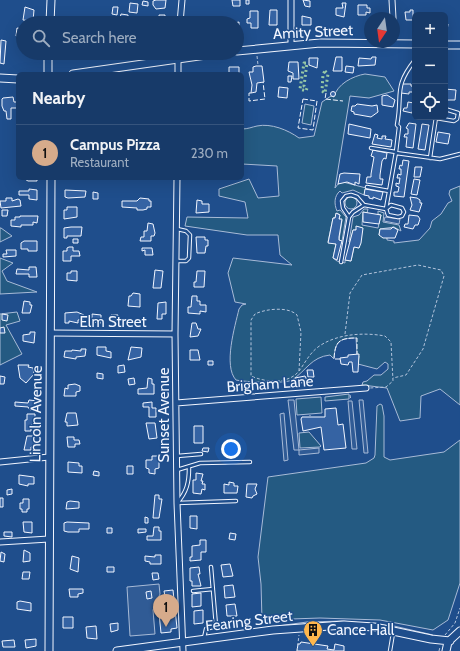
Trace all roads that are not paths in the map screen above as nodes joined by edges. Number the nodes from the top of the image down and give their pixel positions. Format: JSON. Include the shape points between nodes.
{"nodes":[{"id":1,"x":52,"y":0,"type":"edge"},
{"id":2,"x":182,"y":0,"type":"edge"},
{"id":3,"x":291,"y":0,"type":"edge"},
{"id":4,"x":392,"y":0,"type":"edge"},
{"id":5,"x":393,"y":12,"type":"edge"},
{"id":6,"x":51,"y":16,"type":"edge"},
{"id":7,"x":181,"y":16,"type":"edge"},
{"id":8,"x":364,"y":43,"type":"edge"},
{"id":9,"x":400,"y":43,"type":"edge"},
{"id":10,"x":412,"y":44,"type":"edge"},
{"id":11,"x":291,"y":45,"type":"junction"},
{"id":12,"x":448,"y":45,"type":"edge"},
{"id":13,"x":460,"y":45,"type":"edge"},
{"id":14,"x":244,"y":50,"type":"edge"},
{"id":15,"x":48,"y":60,"type":"edge"},
{"id":16,"x":155,"y":60,"type":"edge"},
{"id":17,"x":178,"y":60,"type":"edge"},
{"id":18,"x":412,"y":64,"type":"edge"},
{"id":19,"x":48,"y":72,"type":"edge"},
{"id":20,"x":86,"y":72,"type":"edge"},
{"id":21,"x":178,"y":72,"type":"edge"},
{"id":22,"x":0,"y":78,"type":"edge"},
{"id":23,"x":16,"y":79,"type":"edge"},
{"id":24,"x":448,"y":110,"type":"edge"},
{"id":25,"x":436,"y":120,"type":"edge"},
{"id":26,"x":448,"y":120,"type":"edge"},
{"id":27,"x":371,"y":148,"type":"dead end"},
{"id":28,"x":396,"y":153,"type":"junction"},
{"id":29,"x":460,"y":154,"type":"edge"},
{"id":30,"x":430,"y":158,"type":"junction"},
{"id":31,"x":51,"y":180,"type":"edge"},
{"id":32,"x":177,"y":180,"type":"edge"},
{"id":33,"x":367,"y":187,"type":"dead end"},
{"id":34,"x":389,"y":191,"type":"junction"},
{"id":35,"x":364,"y":205,"type":"junction"},
{"id":36,"x":386,"y":209,"type":"junction"},
{"id":37,"x":349,"y":217,"type":"junction"},
{"id":38,"x":177,"y":229,"type":"junction"},
{"id":39,"x":177,"y":261,"type":"junction"},
{"id":40,"x":341,"y":262,"type":"dead end"},
{"id":41,"x":50,"y":333,"type":"junction"},
{"id":42,"x":175,"y":334,"type":"junction"},
{"id":43,"x":366,"y":388,"type":"road end"},
{"id":44,"x":176,"y":403,"type":"junction"},
{"id":45,"x":201,"y":454,"type":"dead end"},
{"id":46,"x":177,"y":456,"type":"junction"},
{"id":47,"x":49,"y":457,"type":"junction"},
{"id":48,"x":0,"y":462,"type":"edge"},
{"id":49,"x":250,"y":462,"type":"dead end"},
{"id":50,"x":189,"y":468,"type":"junction"},
{"id":51,"x":177,"y":470,"type":"junction"},
{"id":52,"x":236,"y":501,"type":"dead end"},
{"id":53,"x":177,"y":503,"type":"junction"},
{"id":54,"x":49,"y":539,"type":"junction"},
{"id":55,"x":0,"y":542,"type":"edge"},
{"id":56,"x":210,"y":567,"type":"dead end"},
{"id":57,"x":213,"y":589,"type":"junction"},
{"id":58,"x":193,"y":590,"type":"dead end"},
{"id":59,"x":394,"y":630,"type":"junction"},
{"id":60,"x":460,"y":631,"type":"edge"},
{"id":61,"x":204,"y":639,"type":"junction"},
{"id":62,"x":431,"y":639,"type":"junction"},
{"id":63,"x":448,"y":640,"type":"junction"},
{"id":64,"x":183,"y":642,"type":"junction"},
{"id":65,"x":460,"y":642,"type":"edge"},
{"id":66,"x":444,"y":650,"type":"edge"},
{"id":67,"x":49,"y":651,"type":"edge"},
{"id":68,"x":117,"y":651,"type":"edge"},
{"id":69,"x":183,"y":651,"type":"edge"},
{"id":70,"x":390,"y":651,"type":"edge"}],
"edges":[{"from":1,"to":6,"type":"street"},
{"from":2,"to":7,"type":"street"},
{"from":3,"to":11,"type":"street"},
{"from":4,"to":5,"type":"street"},
{"from":8,"to":11,"type":"street","name":"Amity Street"},
{"from":9,"to":10,"type":"street","name":"Amity Street"},
{"from":11,"to":14,"type":"street","name":"Amity Street"},
{"from":12,"to":13,"type":"street"},
{"from":15,"to":19,"type":"street"},
{"from":16,"to":20,"type":"street"},
{"from":17,"to":21,"type":"street"},
{"from":18,"to":28,"type":"lane","via":[[400,84],[397,125],[400,133]]},
{"from":22,"to":23,"type":"street"},
{"from":24,"to":26,"type":"lane","via":[[458,113],[457,119]]},
{"from":25,"to":30,"type":"lane"},
{"from":27,"to":28,"type":"lane"},
{"from":28,"to":30,"type":"lane"},
{"from":28,"to":34,"type":"lane"},
{"from":29,"to":30,"type":"lane","via":[[446,158]]},
{"from":31,"to":41,"type":"street","name":"Lincoln Avenue"},
{"from":32,"to":38,"type":"street","name":"Sunset Avenue"},
{"from":33,"to":34,"type":"lane"},
{"from":34,"to":36,"type":"lane"},
{"from":35,"to":36,"type":"lane"},
{"from":35,"to":37,"type":"lane"},
{"from":35,"to":37,"type":"lane","via":[[354,195],[346,196],[342,204]]},
{"from":36,"to":36,"type":"lane","via":[[390,205],[400,207],[404,214],[398,217],[388,215]]},
{"from":37,"to":40,"type":"lane"},
{"from":38,"to":39,"type":"street","name":"Sunset Avenue"},
{"from":38,"to":39,"type":"lane","via":[[190,235],[189,258],[186,261]]},
{"from":39,"to":42,"type":"street","name":"Sunset Avenue"},
{"from":41,"to":42,"type":"street","name":"Elm Street"},
{"from":41,"to":47,"type":"street","name":"Lincoln Avenue"},
{"from":42,"to":44,"type":"street","name":"Sunset Avenue"},
{"from":43,"to":44,"type":"street","name":"Brigham Lane"},
{"from":44,"to":46,"type":"street","name":"Sunset Avenue"},
{"from":45,"to":46,"type":"lane"},
{"from":46,"to":51,"type":"street","name":"Sunset Avenue"},
{"from":47,"to":48,"type":"street"},
{"from":47,"to":54,"type":"street","name":"Lincoln Avenue"},
{"from":49,"to":50,"type":"lane","via":[[200,463]]},
{"from":50,"to":51,"type":"lane"},
{"from":50,"to":53,"type":"lane","via":[[184,495]]},
{"from":51,"to":53,"type":"street","name":"Sunset Avenue"},
{"from":52,"to":53,"type":"lane"},
{"from":53,"to":64,"type":"street","name":"Sunset Avenue"},
{"from":54,"to":55,"type":"street"},
{"from":54,"to":67,"type":"street","name":"Lincoln Avenue"},
{"from":56,"to":57,"type":"lane"},
{"from":57,"to":58,"type":"lane"},
{"from":57,"to":61,"type":"lane","via":[[216,626],[206,628]]},
{"from":59,"to":61,"type":"street","name":"Fearing Street","via":[[337,625]]},
{"from":59,"to":62,"type":"street","name":"Fearing Street"},
{"from":59,"to":70,"type":"lane"},
{"from":60,"to":63,"type":"street"},
{"from":61,"to":64,"type":"street","name":"Fearing Street"},
{"from":62,"to":63,"type":"street","name":"Fearing Street"},
{"from":62,"to":66,"type":"street","name":"Fearing Street"},
{"from":63,"to":65,"type":"street","name":"Fearing Street"},
{"from":63,"to":66,"type":"street"},
{"from":64,"to":68,"type":"street","name":"Fearing Street"},
{"from":64,"to":69,"type":"street","name":"Sunset Avenue"}]}
